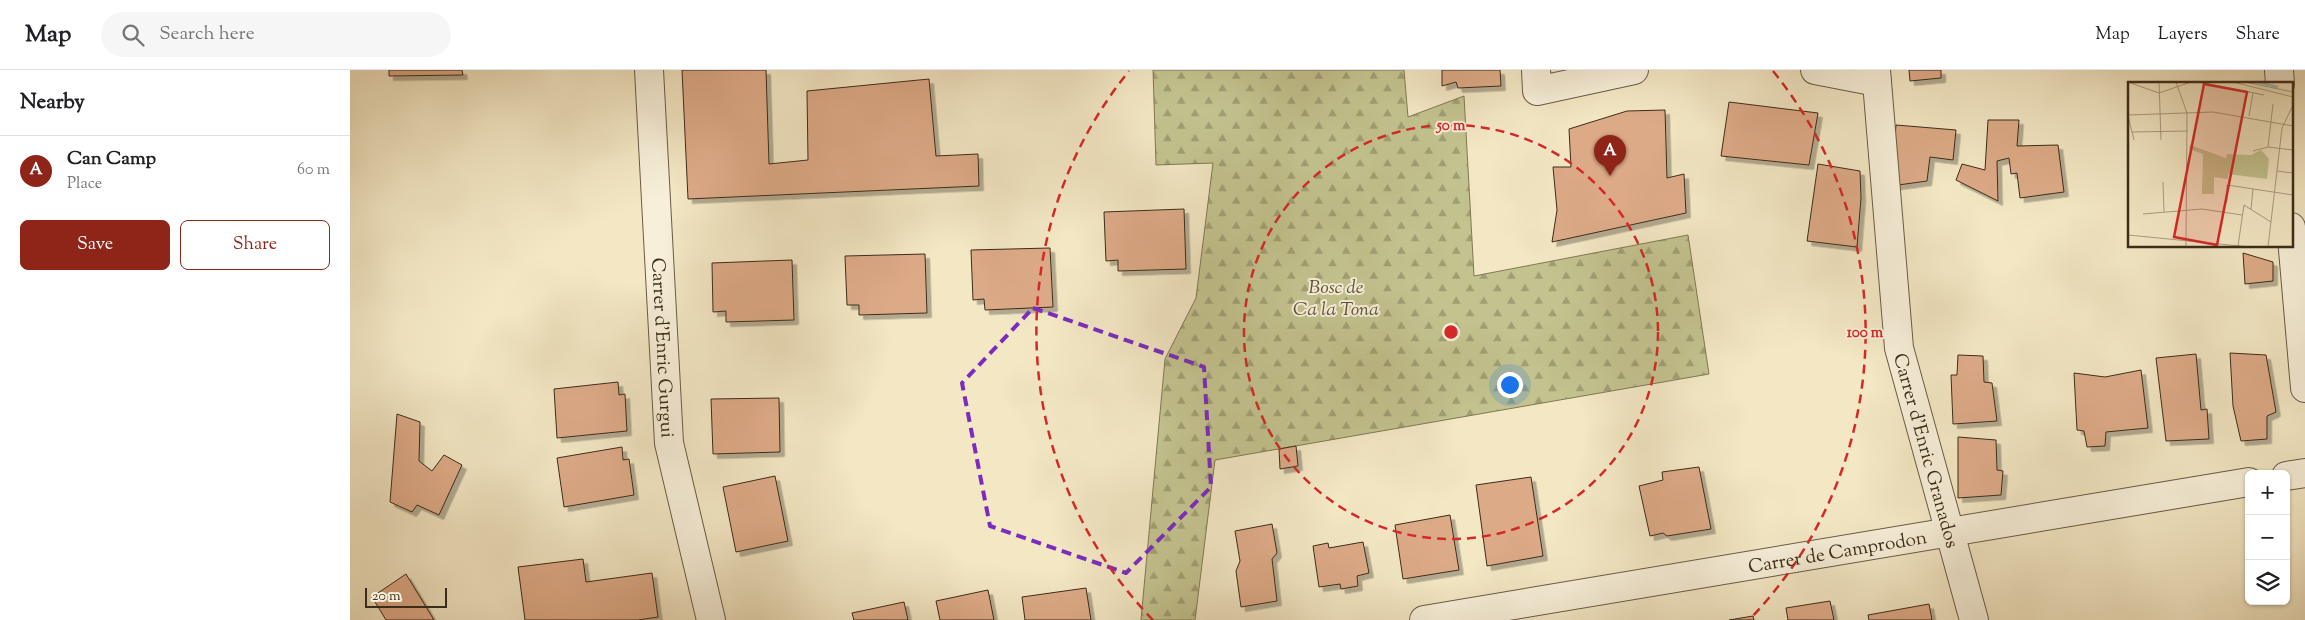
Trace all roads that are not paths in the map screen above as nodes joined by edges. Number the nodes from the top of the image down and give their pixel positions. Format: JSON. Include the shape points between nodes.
{"nodes":[{"id":1,"x":649,"y":70,"type":"edge"},
{"id":2,"x":1536,"y":70,"type":"edge"},
{"id":3,"x":1634,"y":70,"type":"edge"},
{"id":4,"x":1815,"y":70,"type":"edge"},
{"id":5,"x":1876,"y":76,"type":"edge"},
{"id":6,"x":2296,"y":235,"type":"edge"},
{"id":7,"x":2305,"y":388,"type":"edge"},
{"id":8,"x":2305,"y":472,"type":"edge"},
{"id":9,"x":2290,"y":475,"type":"edge"},
{"id":10,"x":2245,"y":483,"type":"edge"},
{"id":11,"x":1949,"y":532,"type":"junction"},
{"id":12,"x":711,"y":620,"type":"edge"},
{"id":13,"x":1424,"y":620,"type":"edge"},
{"id":14,"x":1974,"y":620,"type":"edge"}],
"edges":[{"from":1,"to":12,"type":"street","name":"Carrer d'Enric Gurgui","via":[[669,444]]},
{"from":2,"to":3,"type":"street","via":[[1537,91]]},
{"from":4,"to":5,"type":"street"},
{"from":5,"to":11,"type":"street","name":"Carrer d'Enric Granados","via":[[1899,348]]},
{"from":6,"to":7,"type":"street"},
{"from":8,"to":9,"type":"street"},
{"from":10,"to":11,"type":"street","name":"Carrer de Camprodon"},
{"from":11,"to":13,"type":"street","name":"Carrer de Camprodon"},
{"from":11,"to":14,"type":"street","name":"Carrer d'Enric Granados"}]}
